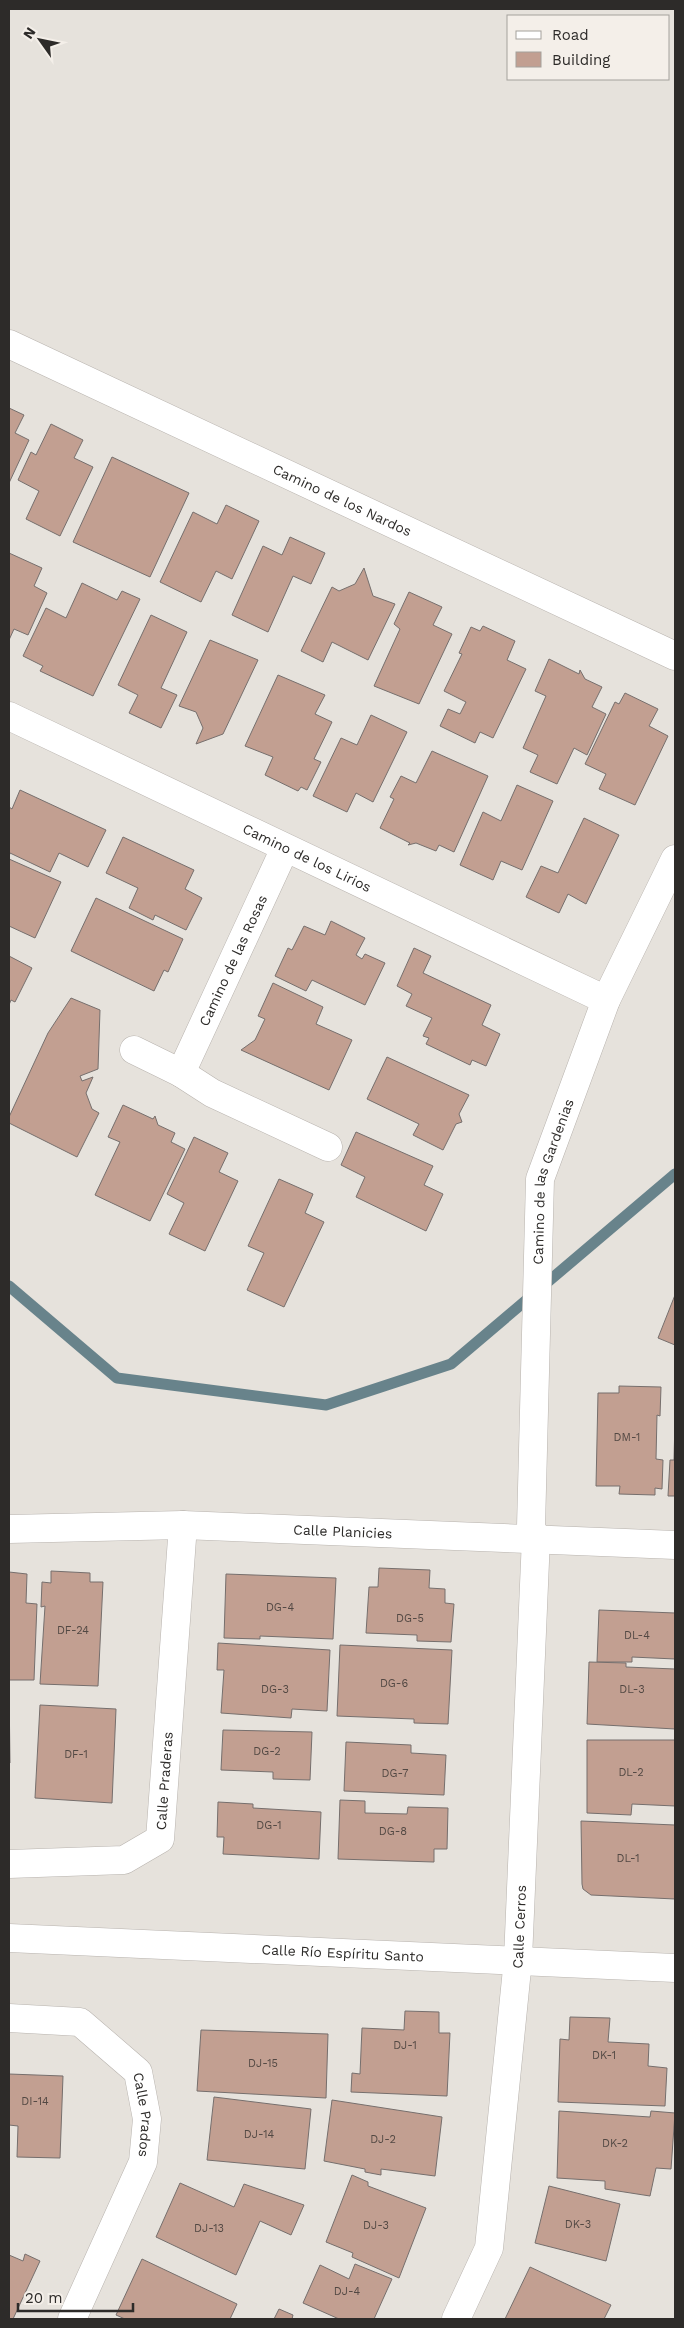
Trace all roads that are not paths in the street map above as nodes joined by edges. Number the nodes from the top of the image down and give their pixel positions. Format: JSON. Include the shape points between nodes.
{"nodes":[{"id":1,"x":9,"y":344,"type":"edge"},
{"id":2,"x":675,"y":656,"type":"edge"},
{"id":3,"x":9,"y":716,"type":"edge"},
{"id":4,"x":285,"y":848,"type":"junction"},
{"id":5,"x":675,"y":859,"type":"edge"},
{"id":6,"x":606,"y":1000,"type":"junction"},
{"id":7,"x":134,"y":1050,"type":"dead end"},
{"id":8,"x":181,"y":1073,"type":"junction"},
{"id":9,"x":328,"y":1147,"type":"dead end"},
{"id":10,"x":183,"y":1525,"type":"junction"},
{"id":11,"x":9,"y":1529,"type":"edge"},
{"id":12,"x":533,"y":1533,"type":"junction"},
{"id":13,"x":675,"y":1544,"type":"edge"},
{"id":14,"x":9,"y":1864,"type":"edge"},
{"id":15,"x":9,"y":1938,"type":"edge"},
{"id":16,"x":518,"y":1959,"type":"junction"},
{"id":17,"x":675,"y":1968,"type":"edge"},
{"id":18,"x":9,"y":2018,"type":"edge"},
{"id":19,"x":72,"y":2319,"type":"edge"},
{"id":20,"x":456,"y":2319,"type":"edge"}],
"edges":[{"from":1,"to":2,"type":"street","name":"Camino de los Nardos"},
{"from":3,"to":4,"type":"street","name":"Camino de los Lirios"},
{"from":4,"to":6,"type":"street","name":"Camino de los Lirios"},
{"from":4,"to":8,"type":"street","name":"Camino de las Rosas"},
{"from":5,"to":6,"type":"street","name":"Camino de las Gardenias"},
{"from":6,"to":12,"type":"street","name":"Camino de las Gardenias","via":[[540,1178]]},
{"from":7,"to":8,"type":"street"},
{"from":8,"to":9,"type":"street","via":[[212,1093]]},
{"from":10,"to":11,"type":"street","name":"Calle Planicies"},
{"from":10,"to":12,"type":"street","name":"Calle Planicies"},
{"from":10,"to":14,"type":"street","name":"Calle Praderas","via":[[160,1839],[124,1860]]},
{"from":12,"to":13,"type":"street","name":"Calle Planicies"},
{"from":12,"to":16,"type":"street","name":"Calle Cerros"},
{"from":15,"to":16,"type":"street","name":"Calle Río Espíritu Santo"},
{"from":16,"to":17,"type":"street","name":"Calle Río Espíritu Santo"},
{"from":16,"to":20,"type":"street","name":"Calle Cerros","via":[[489,2248]]},
{"from":18,"to":19,"type":"street","name":"Calle Prados","via":[[80,2022],[138,2072],[148,2119],[143,2162]]}]}
